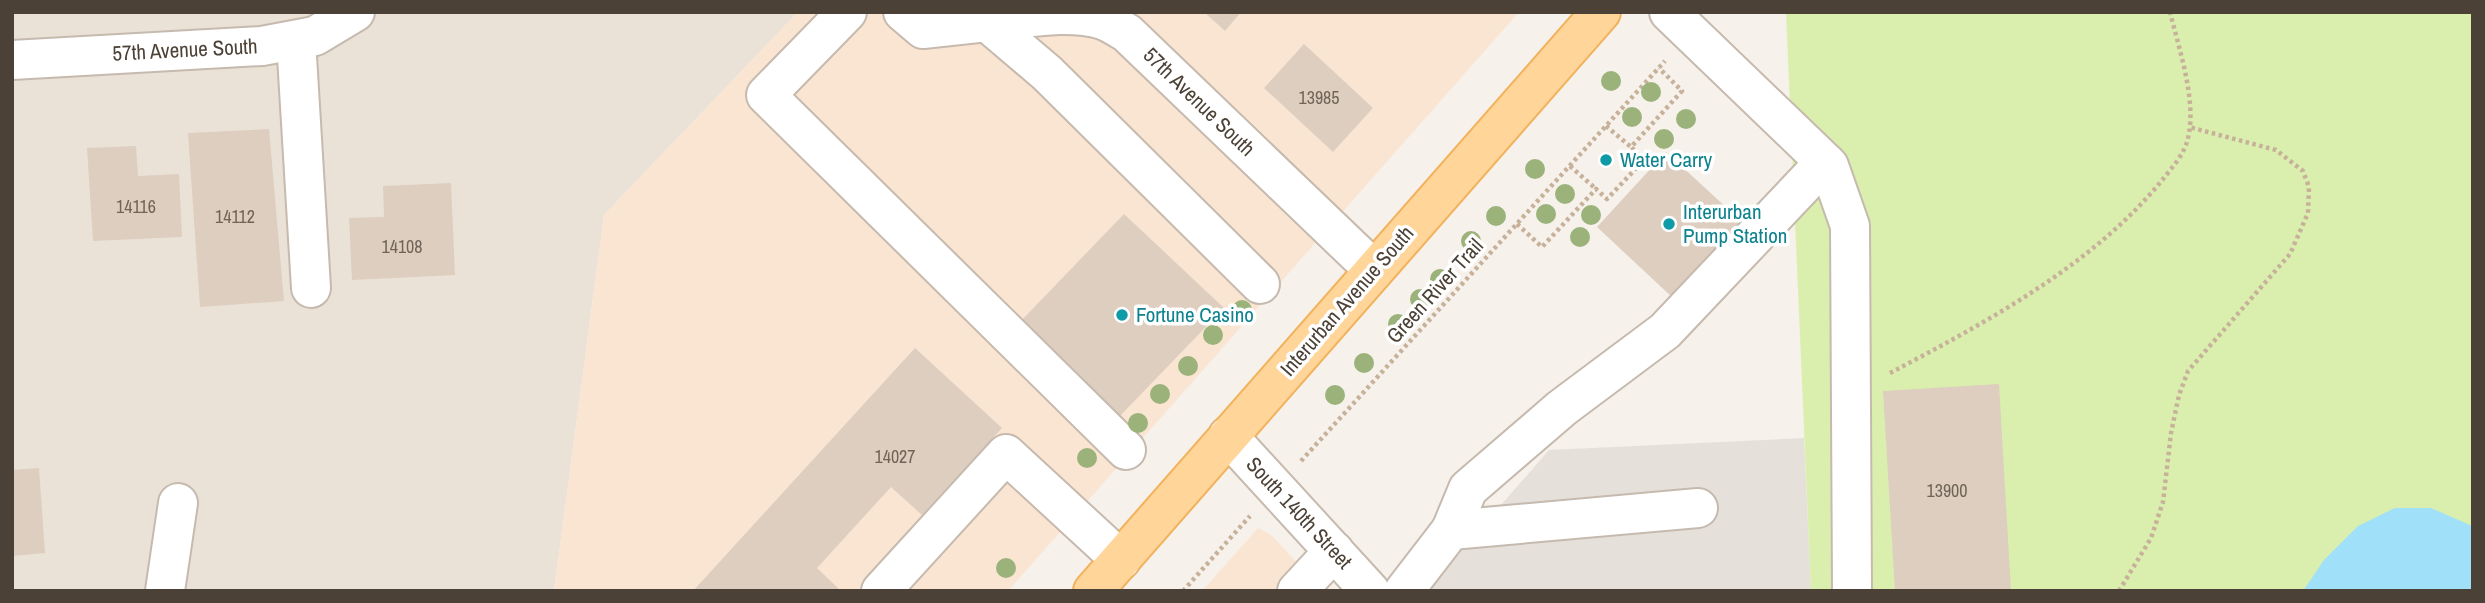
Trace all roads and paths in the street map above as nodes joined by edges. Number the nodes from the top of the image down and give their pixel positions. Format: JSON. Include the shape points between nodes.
{"nodes":[{"id":1,"x":847,"y":12,"type":"edge"},
{"id":2,"x":903,"y":12,"type":"edge"},
{"id":3,"x":1601,"y":12,"type":"edge"},
{"id":4,"x":2170,"y":12,"type":"edge"},
{"id":5,"x":353,"y":14,"type":"edge"},
{"id":6,"x":1105,"y":16,"type":"edge"},
{"id":7,"x":988,"y":22,"type":"junction"},
{"id":8,"x":1681,"y":22,"type":"edge"},
{"id":9,"x":296,"y":40,"type":"junction"},
{"id":10,"x":12,"y":60,"type":"edge"},
{"id":11,"x":1659,"y":68,"type":"junction"},
{"id":12,"x":1606,"y":126,"type":"junction"},
{"id":13,"x":2189,"y":127,"type":"junction"},
{"id":14,"x":1631,"y":147,"type":"junction"},
{"id":15,"x":1825,"y":162,"type":"junction"},
{"id":16,"x":1570,"y":166,"type":"junction"},
{"id":17,"x":1597,"y":189,"type":"junction"},
{"id":18,"x":1517,"y":224,"type":"junction"},
{"id":19,"x":1374,"y":270,"type":"junction"},
{"id":20,"x":1260,"y":284,"type":"dead end"},
{"id":21,"x":311,"y":288,"type":"dead end"},
{"id":22,"x":1851,"y":394,"type":"junction"},
{"id":23,"x":1228,"y":436,"type":"junction"},
{"id":24,"x":1126,"y":450,"type":"dead end"},
{"id":25,"x":1276,"y":488,"type":"junction"},
{"id":26,"x":178,"y":503,"type":"dead end"},
{"id":27,"x":1698,"y":508,"type":"dead end"},
{"id":28,"x":1451,"y":530,"type":"junction"},
{"id":29,"x":1334,"y":551,"type":"junction"},
{"id":30,"x":1121,"y":559,"type":"junction"},
{"id":31,"x":165,"y":591,"type":"edge"},
{"id":32,"x":881,"y":591,"type":"edge"},
{"id":33,"x":1093,"y":591,"type":"edge"},
{"id":34,"x":1183,"y":591,"type":"edge"},
{"id":35,"x":1297,"y":591,"type":"edge"},
{"id":36,"x":1370,"y":591,"type":"edge"},
{"id":37,"x":1404,"y":591,"type":"edge"},
{"id":38,"x":1852,"y":591,"type":"edge"},
{"id":39,"x":2119,"y":591,"type":"edge"}],
"edges":[{"from":1,"to":24,"type":"street","via":[[766,95]]},
{"from":2,"to":7,"type":"street","name":"57th Avenue South","via":[[923,29]]},
{"from":3,"to":19,"type":"main road","name":"Interurban Avenue South"},
{"from":4,"to":13,"type":"path","via":[[2190,101]]},
{"from":5,"to":9,"type":"street","name":"57th Avenue South","via":[[315,36]]},
{"from":6,"to":7,"type":"street","name":"57th Avenue South"},
{"from":6,"to":19,"type":"street","name":"57th Avenue South"},
{"from":7,"to":20,"type":"street","via":[[1047,73]]},
{"from":8,"to":11,"type":"path","name":"Green River Trail"},
{"from":8,"to":15,"type":"street"},
{"from":9,"to":10,"type":"street","name":"57th Avenue South","via":[[262,46]]},
{"from":9,"to":21,"type":"street"},
{"from":11,"to":12,"type":"path","name":"Green River Trail"},
{"from":11,"to":14,"type":"path","via":[[1682,91]]},
{"from":12,"to":14,"type":"path"},
{"from":12,"to":16,"type":"path","name":"Green River Trail"},
{"from":13,"to":22,"type":"path","via":[[2188,140],[2173,166],[2147,198],[2070,267],[1948,342]]},
{"from":13,"to":39,"type":"path","via":[[2276,150],[2303,171],[2309,187],[2308,213],[2290,254],[2189,371],[2171,433],[2163,502],[2151,538]]},
{"from":14,"to":17,"type":"path","via":[[1644,160],[1607,199]]},
{"from":15,"to":22,"type":"street","via":[[1850,226]]},
{"from":15,"to":28,"type":"street","via":[[1665,331],[1562,408],[1468,489]]},
{"from":16,"to":17,"type":"path"},
{"from":16,"to":18,"type":"path","name":"Green River Trail"},
{"from":17,"to":18,"type":"path","via":[[1542,247]]},
{"from":18,"to":25,"type":"path","name":"Green River Trail"},
{"from":19,"to":23,"type":"main road","name":"Interurban Avenue South"},
{"from":22,"to":38,"type":"street"},
{"from":23,"to":25,"type":"street","name":"South 140th Street"},
{"from":23,"to":30,"type":"main road","name":"Interurban Avenue South"},
{"from":25,"to":29,"type":"street","name":"South 140th Street"},
{"from":25,"to":34,"type":"path","name":"Green River Trail"},
{"from":26,"to":31,"type":"street"},
{"from":27,"to":28,"type":"street"},
{"from":28,"to":37,"type":"street"},
{"from":29,"to":35,"type":"street"},
{"from":29,"to":36,"type":"street","name":"South 140th Street"},
{"from":30,"to":32,"type":"street","via":[[1006,454]]},
{"from":30,"to":33,"type":"main road","name":"Interurban Avenue South"}]}
